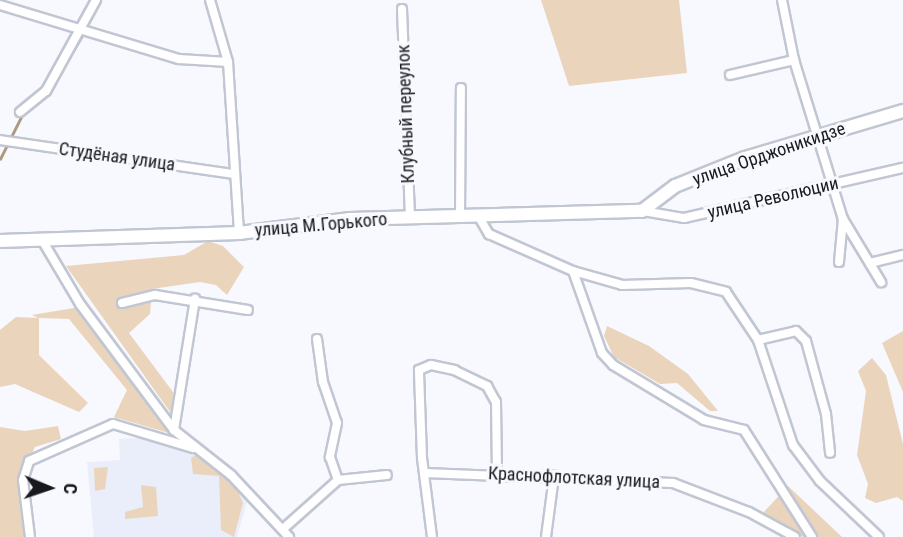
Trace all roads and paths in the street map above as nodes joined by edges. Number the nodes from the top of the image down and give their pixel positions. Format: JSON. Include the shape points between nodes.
{"nodes":[{"id":1,"x":96,"y":0,"type":"edge"},
{"id":2,"x":210,"y":0,"type":"edge"},
{"id":3,"x":782,"y":0,"type":"edge"},
{"id":4,"x":0,"y":5,"type":"edge"},
{"id":5,"x":402,"y":9,"type":"dead end"},
{"id":6,"x":81,"y":29,"type":"junction"},
{"id":7,"x":794,"y":60,"type":"junction"},
{"id":8,"x":228,"y":62,"type":"junction"},
{"id":9,"x":730,"y":75,"type":"dead end"},
{"id":10,"x":461,"y":88,"type":"dead end"},
{"id":11,"x":903,"y":111,"type":"edge"},
{"id":12,"x":20,"y":112,"type":"dead end"},
{"id":13,"x":819,"y":135,"type":"junction"},
{"id":14,"x":0,"y":140,"type":"edge"},
{"id":15,"x":903,"y":168,"type":"edge"},
{"id":16,"x":234,"y":174,"type":"junction"},
{"id":17,"x":834,"y":184,"type":"junction"},
{"id":18,"x":642,"y":211,"type":"junction"},
{"id":19,"x":480,"y":217,"type":"junction"},
{"id":20,"x":410,"y":218,"type":"junction"},
{"id":21,"x":460,"y":218,"type":"junction"},
{"id":22,"x":843,"y":219,"type":"junction"},
{"id":23,"x":239,"y":233,"type":"junction"},
{"id":24,"x":42,"y":240,"type":"junction"},
{"id":25,"x":0,"y":241,"type":"edge"},
{"id":26,"x":903,"y":256,"type":"edge"},
{"id":27,"x":839,"y":262,"type":"dead end"},
{"id":28,"x":870,"y":263,"type":"junction"},
{"id":29,"x":573,"y":271,"type":"junction"},
{"id":30,"x":881,"y":282,"type":"dead end"},
{"id":31,"x":195,"y":299,"type":"junction"},
{"id":32,"x":121,"y":303,"type":"dead end"},
{"id":33,"x":248,"y":310,"type":"dead end"},
{"id":34,"x":317,"y":339,"type":"dead end"},
{"id":35,"x":758,"y":340,"type":"junction"},
{"id":36,"x":174,"y":430,"type":"junction"},
{"id":37,"x":195,"y":448,"type":"junction"},
{"id":38,"x":830,"y":453,"type":"dead end"},
{"id":39,"x":425,"y":473,"type":"junction"},
{"id":40,"x":387,"y":475,"type":"dead end"},
{"id":41,"x":497,"y":475,"type":"junction"},
{"id":42,"x":554,"y":476,"type":"junction"},
{"id":43,"x":338,"y":480,"type":"junction"},
{"id":44,"x":283,"y":530,"type":"junction"},
{"id":45,"x":30,"y":537,"type":"edge"},
{"id":46,"x":289,"y":537,"type":"edge"},
{"id":47,"x":432,"y":537,"type":"edge"},
{"id":48,"x":546,"y":537,"type":"edge"},
{"id":49,"x":795,"y":537,"type":"edge"},
{"id":50,"x":812,"y":537,"type":"edge"},
{"id":51,"x":879,"y":537,"type":"edge"}],
"edges":[{"from":1,"to":6,"type":"street"},
{"from":2,"to":8,"type":"street"},
{"from":3,"to":7,"type":"street"},
{"from":4,"to":6,"type":"street"},
{"from":5,"to":20,"type":"street","name":"Клубный переулок"},
{"from":6,"to":8,"type":"street","via":[[179,59]]},
{"from":6,"to":12,"type":"street","via":[[46,91]]},
{"from":7,"to":9,"type":"street"},
{"from":7,"to":13,"type":"street"},
{"from":8,"to":16,"type":"street"},
{"from":10,"to":21,"type":"street"},
{"from":11,"to":13,"type":"street","name":"улица Орджоникидзе"},
{"from":13,"to":17,"type":"street"},
{"from":13,"to":18,"type":"street","name":"улица Орджоникидзе","via":[[676,186]]},
{"from":14,"to":16,"type":"street","name":"Студёная улица"},
{"from":15,"to":17,"type":"street","name":"улица Революции"},
{"from":16,"to":23,"type":"street"},
{"from":17,"to":18,"type":"street","name":"улица Революции","via":[[684,218]]},
{"from":17,"to":22,"type":"street"},
{"from":18,"to":19,"type":"street","name":"улица М.Горького"},
{"from":19,"to":21,"type":"street","name":"улица М.Горького"},
{"from":19,"to":29,"type":"street","via":[[489,234]]},
{"from":20,"to":21,"type":"street","name":"улица М.Горького"},
{"from":20,"to":23,"type":"street","name":"улица М.Горького","via":[[350,219]]},
{"from":22,"to":27,"type":"street"},
{"from":22,"to":28,"type":"street"},
{"from":23,"to":24,"type":"street","name":"улица М.Горького"},
{"from":24,"to":25,"type":"street","name":"улица М.Горького"},
{"from":24,"to":36,"type":"street","via":[[80,304]]},
{"from":26,"to":28,"type":"street"},
{"from":28,"to":30,"type":"street"},
{"from":29,"to":35,"type":"street","via":[[622,285],[691,283],[726,292]]},
{"from":29,"to":50,"type":"street","via":[[602,353],[613,365],[704,421],[744,430]]},
{"from":31,"to":32,"type":"street","via":[[155,295]]},
{"from":31,"to":33,"type":"street"},
{"from":31,"to":36,"type":"street"},
{"from":34,"to":43,"type":"street","via":[[323,382],[337,423],[330,457]]},
{"from":35,"to":38,"type":"street","via":[[796,331],[807,341],[826,414]]},
{"from":35,"to":51,"type":"street","via":[[793,445],[820,481]]},
{"from":36,"to":37,"type":"street"},
{"from":37,"to":44,"type":"street","via":[[231,475]]},
{"from":37,"to":45,"type":"street","via":[[113,424],[29,461],[23,480]]},
{"from":39,"to":41,"type":"street","name":"Краснофлотская улица"},
{"from":39,"to":41,"type":"street","via":[[419,370],[431,365],[487,386],[496,402]]},
{"from":39,"to":47,"type":"street"},
{"from":40,"to":43,"type":"street"},
{"from":41,"to":42,"type":"street","name":"Краснофлотская улица"},
{"from":42,"to":48,"type":"street"},
{"from":42,"to":49,"type":"street","name":"Краснофлотская улица","via":[[673,483],[749,512]]},
{"from":43,"to":44,"type":"street"},
{"from":44,"to":46,"type":"street"}]}
